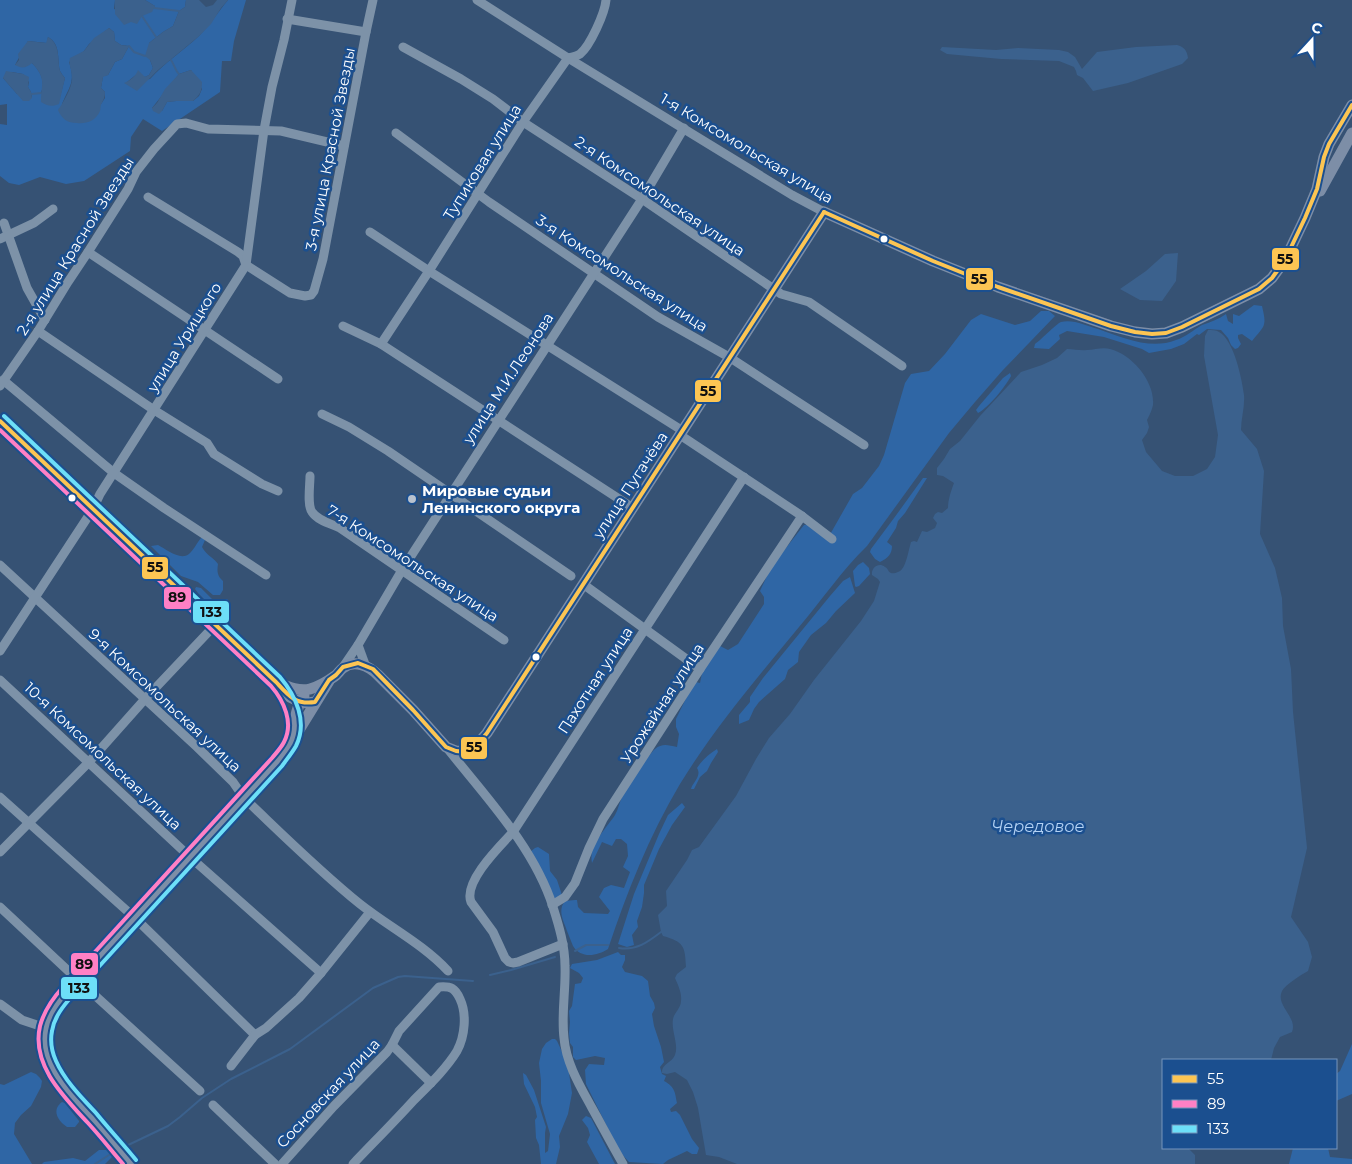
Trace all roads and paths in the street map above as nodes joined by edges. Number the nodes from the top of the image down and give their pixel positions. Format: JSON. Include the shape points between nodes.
{"nodes":[{"id":1,"x":292,"y":0,"type":"edge"},
{"id":2,"x":373,"y":0,"type":"edge"},
{"id":3,"x":477,"y":0,"type":"edge"},
{"id":4,"x":606,"y":0,"type":"edge"},
{"id":5,"x":288,"y":19,"type":"junction"},
{"id":6,"x":366,"y":32,"type":"junction"},
{"id":7,"x":403,"y":47,"type":"dead end"},
{"id":8,"x":568,"y":58,"type":"junction"},
{"id":9,"x":1352,"y":105,"type":"edge"},
{"id":10,"x":523,"y":122,"type":"junction"},
{"id":11,"x":684,"y":128,"type":"junction"},
{"id":12,"x":264,"y":130,"type":"junction"},
{"id":13,"x":396,"y":133,"type":"dead end"},
{"id":14,"x":1352,"y":133,"type":"edge"},
{"id":15,"x":344,"y":146,"type":"junction"},
{"id":16,"x":479,"y":194,"type":"junction"},
{"id":17,"x":148,"y":197,"type":"dead end"},
{"id":18,"x":642,"y":199,"type":"junction"},
{"id":19,"x":53,"y":209,"type":"dead end"},
{"id":20,"x":824,"y":212,"type":"junction"},
{"id":21,"x":1305,"y":218,"type":"junction"},
{"id":22,"x":4,"y":223,"type":"dead end"},
{"id":23,"x":370,"y":232,"type":"dead end"},
{"id":24,"x":4,"y":238,"type":"edge"},
{"id":25,"x":88,"y":252,"type":"junction"},
{"id":26,"x":246,"y":265,"type":"junction"},
{"id":27,"x":429,"y":271,"type":"junction"},
{"id":28,"x":594,"y":273,"type":"junction"},
{"id":29,"x":774,"y":289,"type":"junction"},
{"id":30,"x":45,"y":320,"type":"junction"},
{"id":31,"x":343,"y":326,"type":"dead end"},
{"id":32,"x":205,"y":330,"type":"junction"},
{"id":33,"x":38,"y":331,"type":"junction"},
{"id":34,"x":381,"y":344,"type":"junction"},
{"id":35,"x":547,"y":346,"type":"junction"},
{"id":36,"x":729,"y":357,"type":"junction"},
{"id":37,"x":902,"y":366,"type":"dead end"},
{"id":38,"x":278,"y":379,"type":"dead end"},
{"id":39,"x":2,"y":383,"type":"edge"},
{"id":40,"x":154,"y":410,"type":"junction"},
{"id":41,"x":322,"y":414,"type":"dead end"},
{"id":42,"x":0,"y":421,"type":"edge"},
{"id":43,"x":498,"y":421,"type":"junction"},
{"id":44,"x":681,"y":433,"type":"junction"},
{"id":45,"x":864,"y":445,"type":"dead end"},
{"id":46,"x":114,"y":473,"type":"junction"},
{"id":47,"x":310,"y":476,"type":"dead end"},
{"id":48,"x":744,"y":476,"type":"junction"},
{"id":49,"x":278,"y":491,"type":"dead end"},
{"id":50,"x":451,"y":494,"type":"junction"},
{"id":51,"x":633,"y":508,"type":"junction"},
{"id":52,"x":93,"y":510,"type":"junction"},
{"id":53,"x":802,"y":516,"type":"junction"},
{"id":54,"x":832,"y":539,"type":"dead end"},
{"id":55,"x":0,"y":565,"type":"edge"},
{"id":56,"x":402,"y":570,"type":"junction"},
{"id":57,"x":266,"y":575,"type":"dead end"},
{"id":58,"x":571,"y":576,"type":"dead end"},
{"id":59,"x":584,"y":584,"type":"junction"},
{"id":60,"x":35,"y":597,"type":"junction"},
{"id":61,"x":215,"y":625,"type":"junction"},
{"id":62,"x":645,"y":630,"type":"junction"},
{"id":63,"x":504,"y":640,"type":"dead end"},
{"id":64,"x":358,"y":645,"type":"junction"},
{"id":65,"x":0,"y":651,"type":"edge"},
{"id":66,"x":366,"y":666,"type":"junction"},
{"id":67,"x":700,"y":669,"type":"junction"},
{"id":68,"x":336,"y":674,"type":"junction"},
{"id":69,"x":0,"y":680,"type":"edge"},
{"id":70,"x":276,"y":682,"type":"junction"},
{"id":71,"x":310,"y":689,"type":"junction"},
{"id":72,"x":285,"y":691,"type":"junction"},
{"id":73,"x":145,"y":699,"type":"junction"},
{"id":74,"x":300,"y":702,"type":"junction"},
{"id":75,"x":314,"y":702,"type":"junction"},
{"id":76,"x":298,"y":723,"type":"junction"},
{"id":77,"x":446,"y":747,"type":"junction"},
{"id":78,"x":466,"y":752,"type":"junction"},
{"id":79,"x":89,"y":762,"type":"junction"},
{"id":80,"x":465,"y":770,"type":"junction"},
{"id":81,"x":0,"y":797,"type":"edge"},
{"id":82,"x":244,"y":798,"type":"junction"},
{"id":83,"x":28,"y":823,"type":"junction"},
{"id":84,"x":513,"y":832,"type":"junction"},
{"id":85,"x":0,"y":852,"type":"edge"},
{"id":86,"x":190,"y":857,"type":"junction"},
{"id":87,"x":552,"y":905,"type":"junction"},
{"id":88,"x":0,"y":907,"type":"edge"},
{"id":89,"x":370,"y":912,"type":"junction"},
{"id":90,"x":135,"y":918,"type":"junction"},
{"id":91,"x":563,"y":944,"type":"junction"},
{"id":92,"x":448,"y":971,"type":"dead end"},
{"id":93,"x":321,"y":973,"type":"junction"},
{"id":94,"x":78,"y":980,"type":"junction"},
{"id":95,"x":0,"y":1004,"type":"edge"},
{"id":96,"x":46,"y":1028,"type":"junction"},
{"id":97,"x":255,"y":1035,"type":"junction"},
{"id":98,"x":392,"y":1045,"type":"junction"},
{"id":99,"x":231,"y":1066,"type":"dead end"},
{"id":100,"x":432,"y":1083,"type":"junction"},
{"id":101,"x":200,"y":1090,"type":"dead end"},
{"id":102,"x":213,"y":1105,"type":"dead end"},
{"id":103,"x":131,"y":1164,"type":"edge"},
{"id":104,"x":275,"y":1164,"type":"edge"},
{"id":105,"x":282,"y":1164,"type":"edge"},
{"id":106,"x":353,"y":1164,"type":"edge"},
{"id":107,"x":623,"y":1164,"type":"edge"}],
"edges":[{"from":1,"to":5,"type":"street","name":"улица Урицкого"},
{"from":2,"to":6,"type":"street","name":"3-я улица Красной Звезды"},
{"from":3,"to":8,"type":"street","name":"1-я Комсомольская улица"},
{"from":4,"to":8,"type":"street","name":"Тупиковая улица","via":[[601,20],[585,48],[579,55]]},
{"from":5,"to":6,"type":"street"},
{"from":5,"to":12,"type":"street","name":"улица Урицкого"},
{"from":6,"to":15,"type":"street","name":"3-я улица Красной Звезды"},
{"from":7,"to":10,"type":"street","name":"2-я Комсомольская улица","via":[[494,99]]},
{"from":8,"to":10,"type":"street","name":"Тупиковая улица"},
{"from":8,"to":11,"type":"street","name":"1-я Комсомольская улица"},
{"from":9,"to":21,"type":"main road","via":[[1329,144]]},
{"from":10,"to":16,"type":"street","name":"Тупиковая улица"},
{"from":10,"to":18,"type":"street","name":"2-я Комсомольская улица"},
{"from":11,"to":18,"type":"street","name":"улица М.И.Леонова"},
{"from":11,"to":20,"type":"street","name":"1-я Комсомольская улица"},
{"from":12,"to":15,"type":"street"},
{"from":12,"to":25,"type":"street","name":"2-я улица Красной Звезды","via":[[208,129],[177,124],[136,172]]},
{"from":12,"to":26,"type":"street","name":"улица Урицкого"},
{"from":13,"to":16,"type":"street","name":"3-я Комсомольская улица"},
{"from":14,"to":21,"type":"main road"},
{"from":15,"to":26,"type":"street","name":"3-я улица Красной Звезды","via":[[323,259],[311,295],[290,293]]},
{"from":16,"to":27,"type":"street","name":"Тупиковая улица"},
{"from":16,"to":28,"type":"street","name":"3-я Комсомольская улица"},
{"from":17,"to":26,"type":"street","via":[[238,252]]},
{"from":18,"to":28,"type":"street","name":"улица М.И.Леонова"},
{"from":18,"to":29,"type":"street","name":"2-я Комсомольская улица"},
{"from":19,"to":24,"type":"street"},
{"from":20,"to":21,"type":"main road","name":"1-я Комсомольская улица","via":[[998,287],[1111,326],[1152,334],[1182,327],[1259,289],[1285,260]]},
{"from":20,"to":29,"type":"main road","name":"улица Пугачёва"},
{"from":22,"to":24,"type":"street"},
{"from":23,"to":27,"type":"street"},
{"from":24,"to":30,"type":"street"},
{"from":25,"to":30,"type":"street","name":"2-я улица Красной Звезды"},
{"from":25,"to":32,"type":"street"},
{"from":26,"to":32,"type":"street","name":"улица Урицкого"},
{"from":27,"to":34,"type":"street","name":"Тупиковая улица"},
{"from":27,"to":35,"type":"street"},
{"from":28,"to":35,"type":"street","name":"улица М.И.Леонова"},
{"from":28,"to":36,"type":"street","name":"3-я Комсомольская улица","via":[[658,317]]},
{"from":29,"to":36,"type":"main road","name":"улица Пугачёва"},
{"from":29,"to":37,"type":"street","name":"2-я Комсомольская улица","via":[[788,297],[809,302]]},
{"from":30,"to":33,"type":"street","name":"2-я улица Красной Звезды"},
{"from":31,"to":34,"type":"street"},
{"from":32,"to":38,"type":"street"},
{"from":32,"to":40,"type":"street","name":"улица Урицкого"},
{"from":33,"to":39,"type":"street","name":"2-я улица Красной Звезды"},
{"from":33,"to":40,"type":"street"},
{"from":34,"to":43,"type":"street"},
{"from":35,"to":43,"type":"street","name":"улица М.И.Леонова"},
{"from":35,"to":44,"type":"street"},
{"from":36,"to":44,"type":"main road","name":"улица Пугачёва"},
{"from":36,"to":45,"type":"street","name":"3-я Комсомольская улица"},
{"from":39,"to":46,"type":"street"},
{"from":40,"to":46,"type":"street","name":"улица Урицкого"},
{"from":40,"to":49,"type":"street","via":[[206,443],[214,454]]},
{"from":41,"to":50,"type":"street","via":[[388,451]]},
{"from":42,"to":52,"type":"main road"},
{"from":43,"to":50,"type":"street","name":"улица М.И.Леонова"},
{"from":43,"to":51,"type":"street"},
{"from":44,"to":48,"type":"street"},
{"from":44,"to":51,"type":"main road","name":"улица Пугачёва"},
{"from":46,"to":52,"type":"street","name":"улица Урицкого"},
{"from":46,"to":57,"type":"street"},
{"from":47,"to":56,"type":"street","name":"7-я Комсомольская улица","via":[[312,512]]},
{"from":48,"to":53,"type":"street"},
{"from":48,"to":62,"type":"street","name":"Пахотная улица"},
{"from":50,"to":56,"type":"street","name":"улица М.И.Леонова"},
{"from":50,"to":58,"type":"street"},
{"from":51,"to":59,"type":"main road","name":"улица Пугачёва"},
{"from":52,"to":60,"type":"street","name":"улица Урицкого"},
{"from":52,"to":61,"type":"main road"},
{"from":53,"to":54,"type":"street"},
{"from":53,"to":67,"type":"street","name":"Урожайная улица"},
{"from":55,"to":60,"type":"street","name":"9-я Комсомольская улица"},
{"from":56,"to":63,"type":"street","name":"7-я Комсомольская улица"},
{"from":56,"to":64,"type":"street","name":"улица М.И.Леонова"},
{"from":59,"to":62,"type":"street"},
{"from":59,"to":78,"type":"main road","name":"улица Пугачёва","via":[[487,733]]},
{"from":60,"to":65,"type":"street","name":"улица Урицкого"},
{"from":60,"to":73,"type":"street","name":"9-я Комсомольская улица"},
{"from":61,"to":70,"type":"main road"},
{"from":61,"to":73,"type":"street"},
{"from":62,"to":67,"type":"street"},
{"from":62,"to":84,"type":"street","name":"Пахотная улица"},
{"from":64,"to":66,"type":"street"},
{"from":64,"to":68,"type":"street","name":"улица М.И.Леонова"},
{"from":66,"to":68,"type":"main road"},
{"from":66,"to":77,"type":"main road","via":[[413,710]]},
{"from":67,"to":87,"type":"street","name":"Урожайная улица","via":[[603,819],[575,883],[565,897]]},
{"from":68,"to":71,"type":"main road"},
{"from":68,"to":75,"type":"main road"},
{"from":69,"to":79,"type":"street","name":"10-я Комсомольская улица"},
{"from":70,"to":71,"type":"main road"},
{"from":70,"to":72,"type":"main road"},
{"from":70,"to":74,"type":"main road","via":[[292,692]]},
{"from":71,"to":74,"type":"main road"},
{"from":72,"to":74,"type":"main road"},
{"from":72,"to":76,"type":"main road"},
{"from":73,"to":79,"type":"street"},
{"from":73,"to":82,"type":"street","name":"9-я Комсомольская улица","via":[[233,782]]},
{"from":74,"to":75,"type":"main road"},
{"from":74,"to":76,"type":"main road"},
{"from":75,"to":76,"type":"main road"},
{"from":76,"to":82,"type":"main road","via":[[277,762]]},
{"from":77,"to":78,"type":"main road"},
{"from":77,"to":80,"type":"street"},
{"from":78,"to":80,"type":"street"},
{"from":79,"to":83,"type":"street"},
{"from":79,"to":86,"type":"street","name":"10-я Комсомольская улица"},
{"from":80,"to":84,"type":"street"},
{"from":81,"to":83,"type":"street"},
{"from":82,"to":86,"type":"main road"},
{"from":82,"to":89,"type":"street","name":"9-я Комсомольская улица"},
{"from":83,"to":85,"type":"street"},
{"from":83,"to":90,"type":"street"},
{"from":84,"to":87,"type":"street","via":[[529,854]]},
{"from":84,"to":91,"type":"street","name":"Пахотная улица","via":[[475,879],[469,897],[471,902],[493,932],[509,962],[518,962]]},
{"from":86,"to":90,"type":"main road"},
{"from":86,"to":93,"type":"street","name":"10-я Комсомольская улица"},
{"from":87,"to":91,"type":"street"},
{"from":88,"to":94,"type":"street"},
{"from":89,"to":92,"type":"street","name":"9-я Комсомольская улица","via":[[434,956]]},
{"from":89,"to":93,"type":"street"},
{"from":90,"to":94,"type":"main road"},
{"from":90,"to":97,"type":"street"},
{"from":91,"to":107,"type":"street","via":[[567,1052],[578,1082]]},
{"from":93,"to":97,"type":"street","via":[[299,998]]},
{"from":94,"to":96,"type":"main road","via":[[55,1007]]},
{"from":94,"to":101,"type":"street"},
{"from":95,"to":96,"type":"street","via":[[22,1020]]},
{"from":96,"to":103,"type":"main road","via":[[45,1049],[56,1072]]},
{"from":97,"to":99,"type":"street"},
{"from":98,"to":100,"type":"street"},
{"from":98,"to":100,"type":"street","name":"Сосновская улица","via":[[399,1031],[439,987],[453,988],[463,1004],[465,1028],[458,1050]]},
{"from":98,"to":105,"type":"street","name":"Сосновская улица"},
{"from":100,"to":106,"type":"street"},
{"from":102,"to":104,"type":"street"}]}
